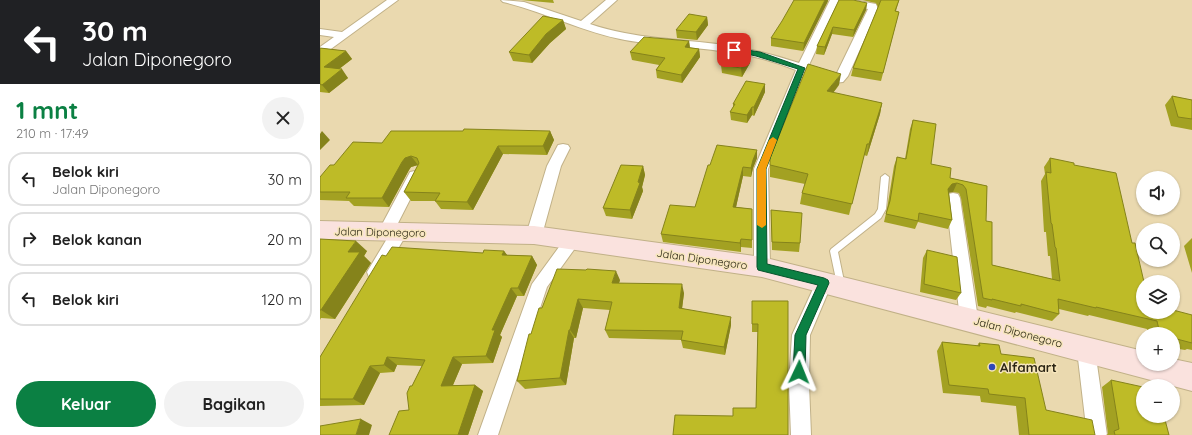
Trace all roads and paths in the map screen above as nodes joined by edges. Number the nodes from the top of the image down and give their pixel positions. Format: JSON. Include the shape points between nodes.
{"nodes":[{"id":1,"x":393,"y":0,"type":"edge"},
{"id":2,"x":506,"y":0,"type":"edge"},
{"id":3,"x":612,"y":0,"type":"edge"},
{"id":4,"x":834,"y":0,"type":"edge"},
{"id":5,"x":582,"y":26,"type":"junction"},
{"id":6,"x":320,"y":32,"type":"edge"},
{"id":7,"x":344,"y":35,"type":"junction"},
{"id":8,"x":320,"y":52,"type":"edge"},
{"id":9,"x":802,"y":68,"type":"junction"},
{"id":10,"x":563,"y":148,"type":"dead end"},
{"id":11,"x":417,"y":171,"type":"edge"},
{"id":12,"x":885,"y":177,"type":"dead end"},
{"id":13,"x":952,"y":198,"type":"dead end"},
{"id":14,"x":320,"y":230,"type":"edge"},
{"id":15,"x":393,"y":232,"type":"junction"},
{"id":16,"x":534,"y":235,"type":"junction"},
{"id":17,"x":573,"y":240,"type":"junction"},
{"id":18,"x":762,"y":267,"type":"junction"},
{"id":19,"x":368,"y":284,"type":"edge"},
{"id":20,"x":833,"y":285,"type":"junction"},
{"id":21,"x":969,"y":319,"type":"junction"},
{"id":22,"x":1086,"y":350,"type":"junction"},
{"id":23,"x":1192,"y":377,"type":"edge"},
{"id":24,"x":488,"y":435,"type":"edge"},
{"id":25,"x":801,"y":435,"type":"edge"},
{"id":26,"x":1097,"y":435,"type":"edge"}],
"edges":[{"from":1,"to":7,"type":"street"},
{"from":2,"to":5,"type":"street","via":[[522,3]]},
{"from":3,"to":5,"type":"street"},
{"from":4,"to":9,"type":"street"},
{"from":4,"to":9,"type":"street","via":[[870,5],[873,8],[839,80]]},
{"from":5,"to":9,"type":"street","via":[[624,37],[757,54]]},
{"from":6,"to":7,"type":"street"},
{"from":7,"to":8,"type":"street"},
{"from":9,"to":18,"type":"street","via":[[761,169]]},
{"from":10,"to":16,"type":"street","via":[[554,166]]},
{"from":11,"to":15,"type":"street"},
{"from":12,"to":20,"type":"lane","via":[[882,209],[878,216],[834,251]]},
{"from":13,"to":21,"type":"street"},
{"from":14,"to":15,"type":"street","name":"Jalan Diponegoro"},
{"from":15,"to":16,"type":"street","name":"Jalan Diponegoro"},
{"from":15,"to":19,"type":"street"},
{"from":16,"to":17,"type":"street","name":"Jalan Diponegoro"},
{"from":17,"to":18,"type":"street","name":"Jalan Diponegoro"},
{"from":17,"to":24,"type":"street","via":[[540,284]]},
{"from":18,"to":20,"type":"street","name":"Jalan Diponegoro"},
{"from":20,"to":21,"type":"street","name":"Jalan Diponegoro"},
{"from":20,"to":25,"type":"street","via":[[801,335]]},
{"from":21,"to":22,"type":"street","name":"Jalan Diponegoro"},
{"from":22,"to":23,"type":"street","name":"Jalan Diponegoro"},
{"from":22,"to":26,"type":"street"}]}
